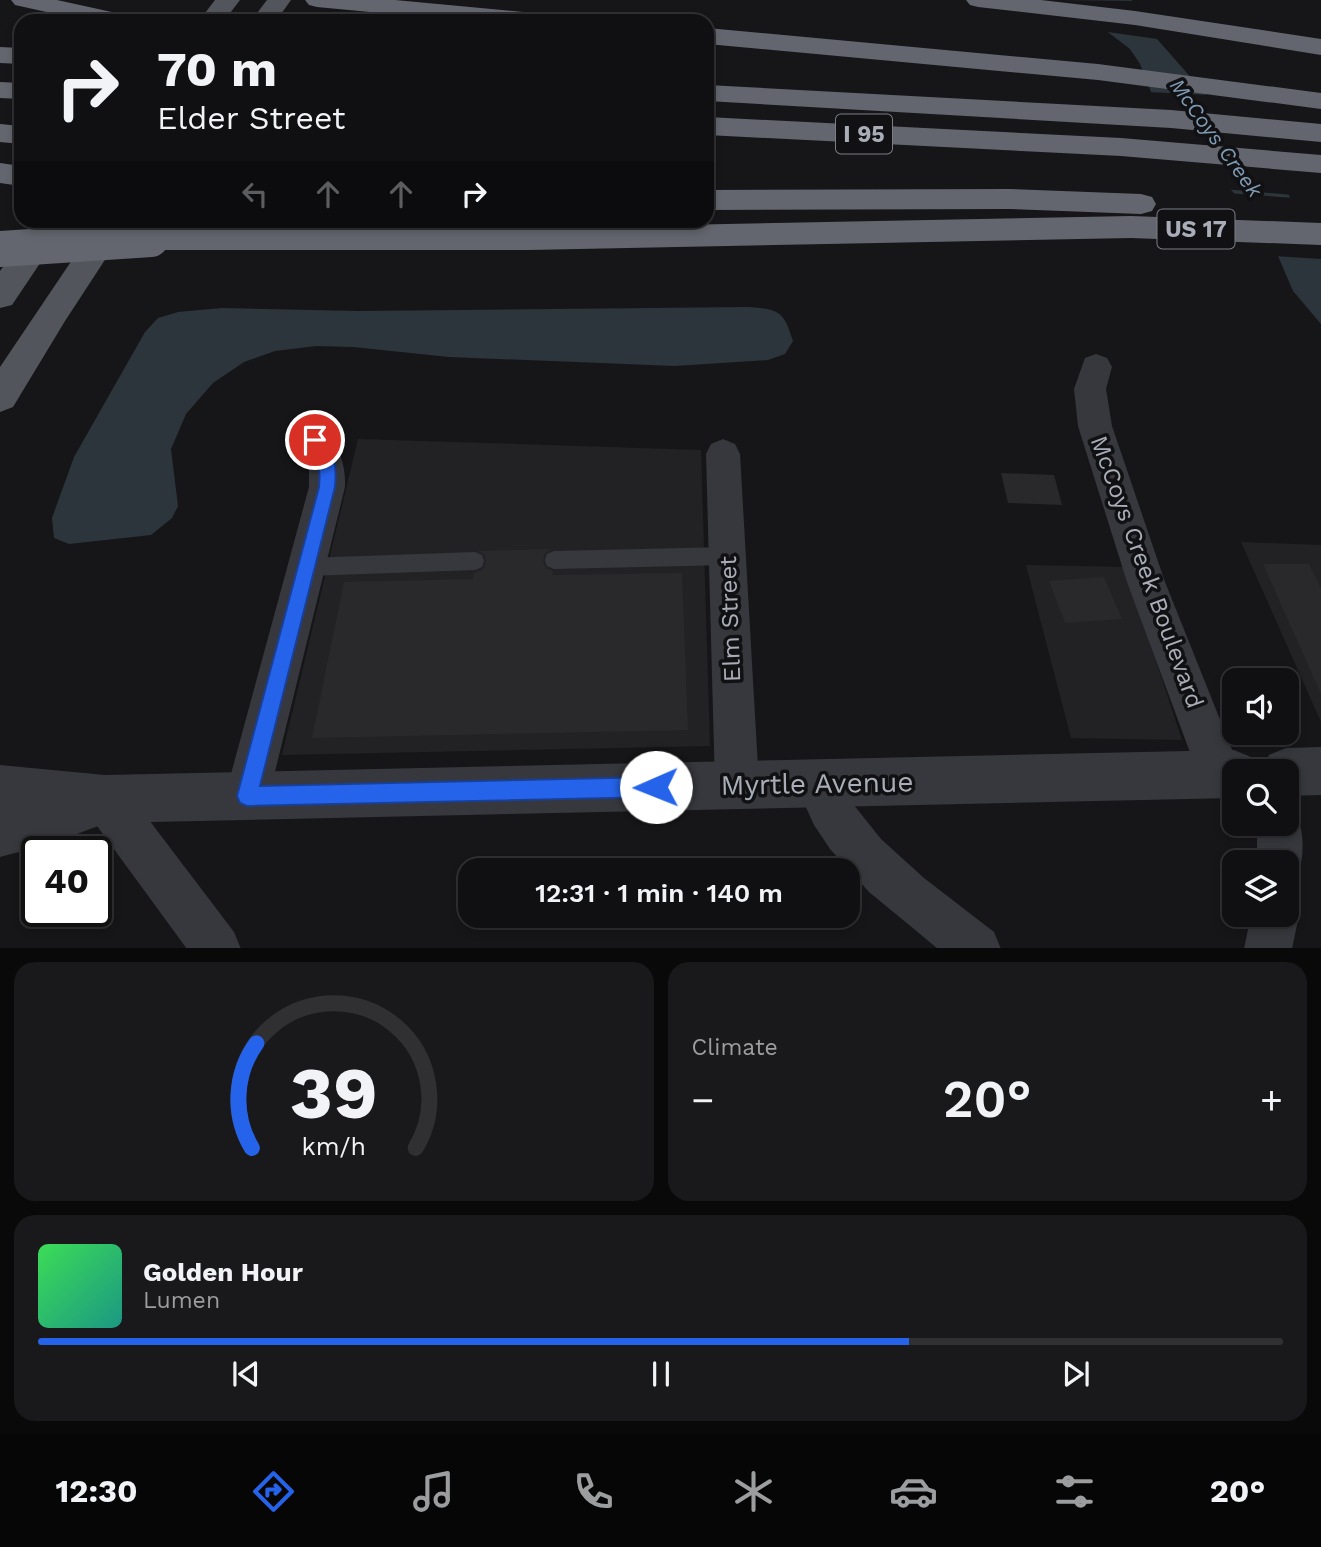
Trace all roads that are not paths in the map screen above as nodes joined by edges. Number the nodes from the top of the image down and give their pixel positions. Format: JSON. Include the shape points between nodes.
{"nodes":[{"id":1,"x":23,"y":0,"type":"edge"},
{"id":2,"x":228,"y":0,"type":"edge"},
{"id":3,"x":317,"y":0,"type":"edge"},
{"id":4,"x":978,"y":0,"type":"edge"},
{"id":5,"x":88,"y":14,"type":"edge"},
{"id":6,"x":217,"y":14,"type":"edge"},
{"id":7,"x":468,"y":14,"type":"edge"},
{"id":8,"x":714,"y":37,"type":"edge"},
{"id":9,"x":1316,"y":46,"type":"edge"},
{"id":10,"x":714,"y":84,"type":"edge"},
{"id":11,"x":714,"y":93,"type":"edge"},
{"id":12,"x":1321,"y":101,"type":"edge"},
{"id":13,"x":1003,"y":108,"type":"junction"},
{"id":14,"x":714,"y":126,"type":"edge"},
{"id":15,"x":1321,"y":133,"type":"edge"},
{"id":16,"x":1026,"y":150,"type":"junction"},
{"id":17,"x":714,"y":151,"type":"edge"},
{"id":18,"x":1321,"y":164,"type":"edge"},
{"id":19,"x":1321,"y":173,"type":"edge"},
{"id":20,"x":714,"y":200,"type":"edge"},
{"id":21,"x":1321,"y":220,"type":"edge"},
{"id":22,"x":48,"y":228,"type":"edge"},
{"id":23,"x":110,"y":228,"type":"edge"},
{"id":24,"x":1321,"y":234,"type":"edge"},
{"id":25,"x":0,"y":236,"type":"edge"},
{"id":26,"x":150,"y":239,"type":"junction"},
{"id":27,"x":0,"y":249,"type":"edge"},
{"id":28,"x":0,"y":296,"type":"edge"},
{"id":29,"x":1096,"y":367,"type":"dead end"},
{"id":30,"x":0,"y":397,"type":"edge"},
{"id":31,"x":315,"y":440,"type":"dead end"},
{"id":32,"x":723,"y":454,"type":"dead end"},
{"id":33,"x":728,"y":556,"type":"junction"},
{"id":34,"x":554,"y":560,"type":"dead end"},
{"id":35,"x":475,"y":561,"type":"dead end"},
{"id":36,"x":307,"y":567,"type":"junction"},
{"id":37,"x":1222,"y":762,"type":"edge"},
{"id":38,"x":1321,"y":771,"type":"edge"},
{"id":39,"x":1299,"y":772,"type":"edge"},
{"id":40,"x":1222,"y":774,"type":"edge"},
{"id":41,"x":817,"y":783,"type":"junction"},
{"id":42,"x":737,"y":785,"type":"junction"},
{"id":43,"x":0,"y":789,"type":"edge"},
{"id":44,"x":247,"y":796,"type":"junction"},
{"id":45,"x":106,"y":799,"type":"junction"},
{"id":46,"x":0,"y":832,"type":"edge"},
{"id":47,"x":1272,"y":927,"type":"edge"},
{"id":48,"x":216,"y":948,"type":"edge"},
{"id":49,"x":977,"y":948,"type":"edge"},
{"id":50,"x":1268,"y":948,"type":"edge"}],
"edges":[{"from":1,"to":5,"type":"highway"},
{"from":2,"to":6,"type":"main road"},
{"from":3,"to":7,"type":"highway"},
{"from":4,"to":9,"type":"highway"},
{"from":8,"to":12,"type":"highway","via":[[1139,76]]},
{"from":10,"to":13,"type":"highway"},
{"from":11,"to":13,"type":"highway","number":"I 95"},
{"from":13,"to":15,"type":"highway","number":"I 95"},
{"from":14,"to":16,"type":"highway","number":"I 95"},
{"from":16,"to":17,"type":"highway"},
{"from":16,"to":18,"type":"highway","number":"I 95","via":[[1177,151]]},
{"from":16,"to":19,"type":"highway"},
{"from":20,"to":21,"type":"highway","via":[[1055,200]]},
{"from":22,"to":28,"type":"main road"},
{"from":23,"to":30,"type":"main road"},
{"from":24,"to":26,"type":"highway","number":"US 17","via":[[1071,228],[518,239]]},
{"from":25,"to":26,"type":"highway","number":"US 17","bridge":true},
{"from":26,"to":27,"type":"highway","bridge":true},
{"from":29,"to":37,"type":"street","name":"McCoys Creek Boulevard","via":[[1090,389],[1095,426],[1142,569]]},
{"from":31,"to":36,"type":"street","via":[[326,455],[327,487]]},
{"from":32,"to":33,"type":"street","name":"Elm Street"},
{"from":33,"to":34,"type":"lane"},
{"from":33,"to":42,"type":"street","name":"Elm Street"},
{"from":35,"to":36,"type":"lane"},
{"from":36,"to":44,"type":"street"},
{"from":38,"to":39,"type":"street"},
{"from":40,"to":41,"type":"street","name":"Myrtle Avenue"},
{"from":41,"to":42,"type":"street","name":"Myrtle Avenue"},
{"from":41,"to":49,"type":"street","via":[[834,820],[863,856]]},
{"from":42,"to":44,"type":"street","name":"Myrtle Avenue"},
{"from":43,"to":45,"type":"street","name":"Myrtle Avenue"},
{"from":44,"to":45,"type":"street","name":"Myrtle Avenue"},
{"from":45,"to":46,"type":"street","name":"Myrtle Avenue"},
{"from":45,"to":48,"type":"street"},
{"from":47,"to":50,"type":"street"}]}
